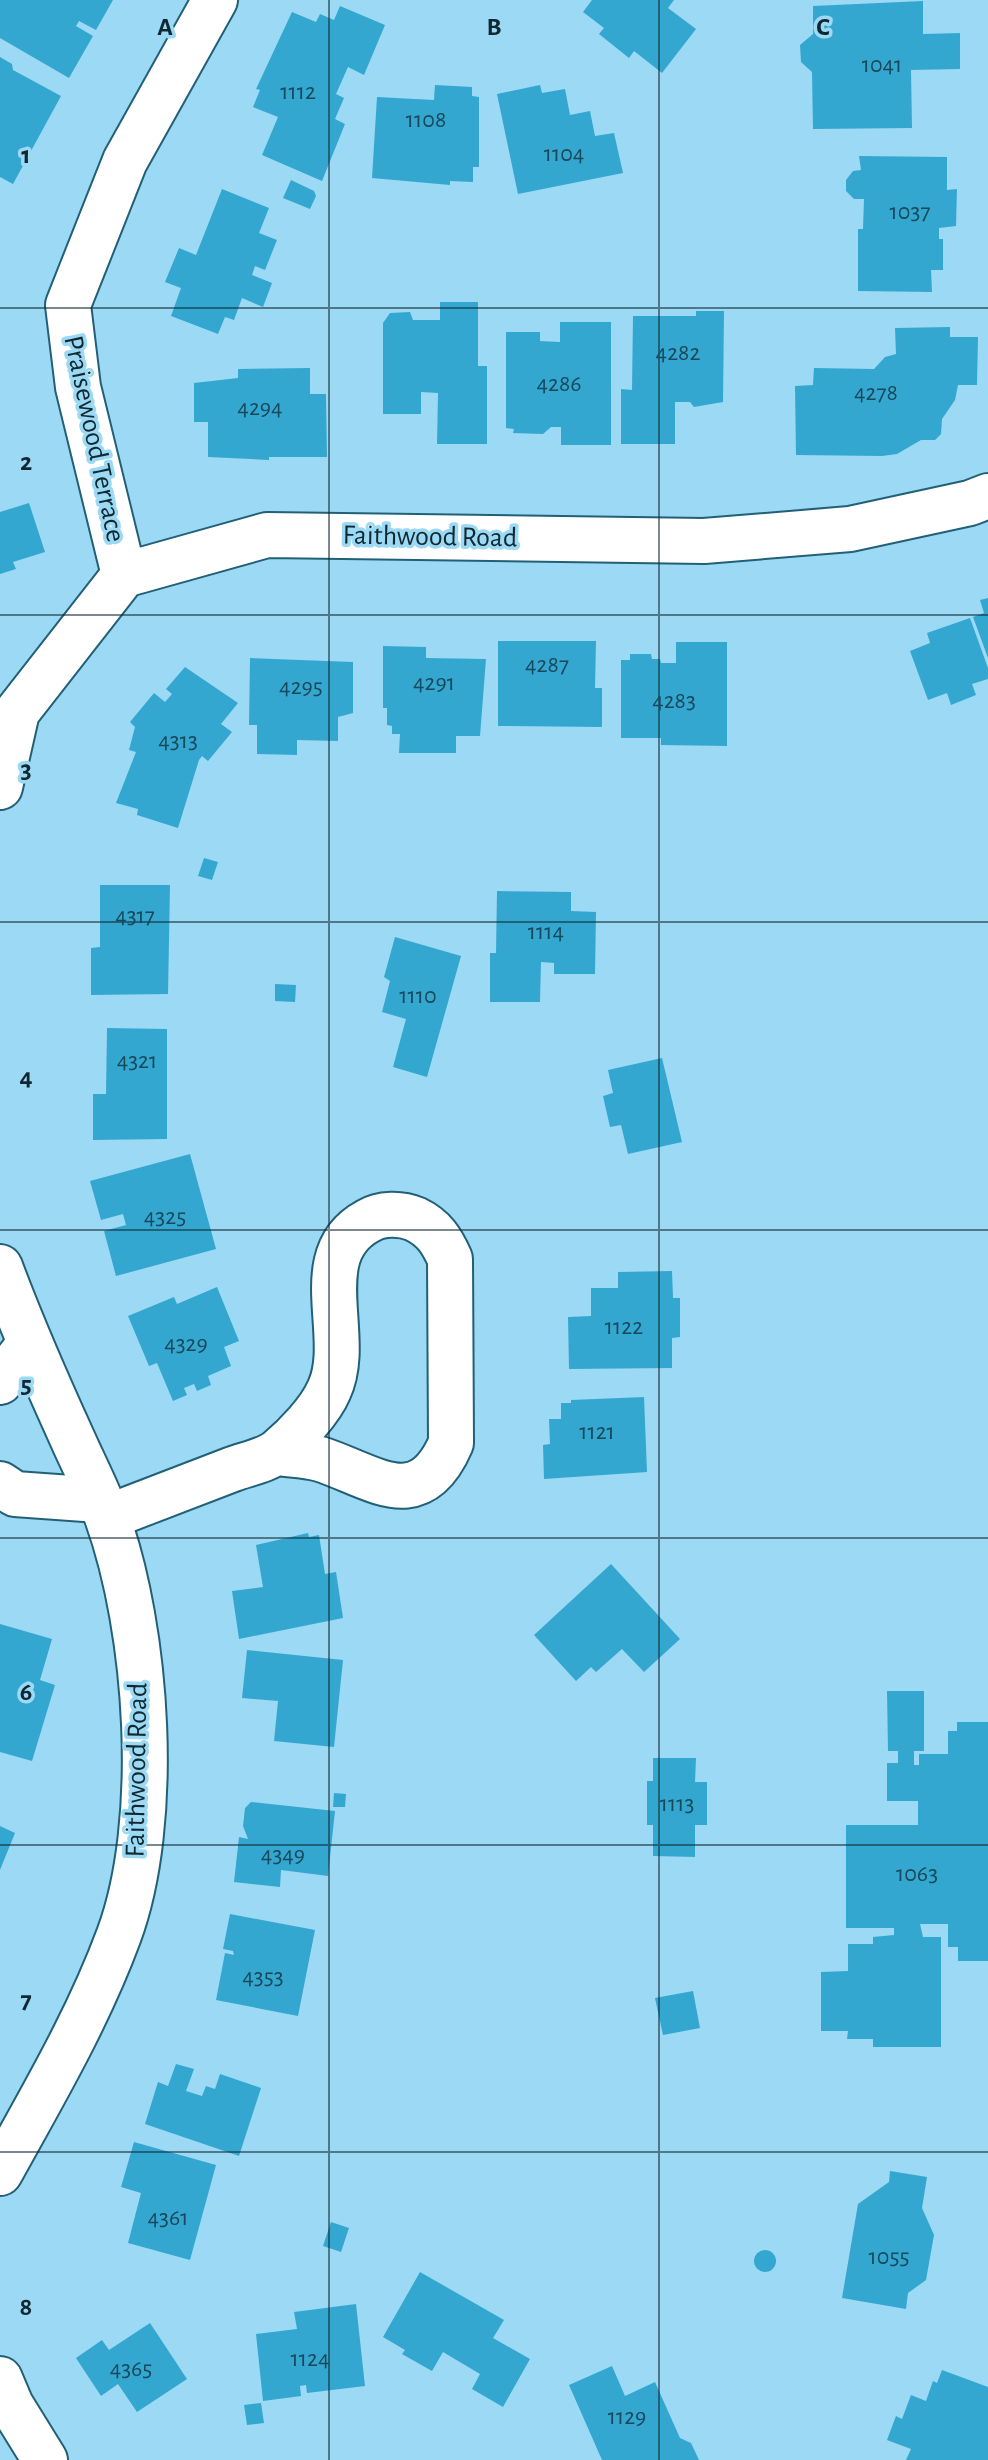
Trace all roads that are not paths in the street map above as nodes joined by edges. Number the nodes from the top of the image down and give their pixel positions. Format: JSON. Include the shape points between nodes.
{"nodes":[{"id":1,"x":215,"y":0,"type":"edge"},
{"id":2,"x":988,"y":496,"type":"edge"},
{"id":3,"x":124,"y":575,"type":"junction"},
{"id":4,"x":0,"y":787,"type":"edge"},
{"id":5,"x":0,"y":1267,"type":"edge"},
{"id":6,"x":30,"y":1343,"type":"junction"},
{"id":7,"x":0,"y":1382,"type":"edge"},
{"id":8,"x":277,"y":1453,"type":"junction"},
{"id":9,"x":0,"y":1484,"type":"edge"},
{"id":10,"x":104,"y":1509,"type":"junction"},
{"id":11,"x":0,"y":2173,"type":"edge"},
{"id":12,"x":0,"y":2379,"type":"edge"},
{"id":13,"x":45,"y":2460,"type":"edge"}],
"edges":[{"from":1,"to":3,"type":"street","name":"Praisewood Terrace","via":[[125,161],[68,305],[78,387]]},
{"from":2,"to":3,"type":"street","name":"Faithwood Road","via":[[850,529],[704,541],[267,535]]},
{"from":3,"to":4,"type":"street","via":[[17,712]]},
{"from":5,"to":6,"type":"street","name":"Faithwood Road"},
{"from":6,"to":7,"type":"street"},
{"from":6,"to":10,"type":"street","name":"Faithwood Road"},
{"from":8,"to":8,"type":"street","via":[[318,1459],[386,1487],[417,1482],[442,1463],[451,1443],[450,1259],[428,1227],[411,1217],[381,1216],[355,1229],[342,1244],[335,1262],[336,1371],[322,1401]]},
{"from":8,"to":10,"type":"street"},
{"from":9,"to":10,"type":"street","via":[[15,1494]]},
{"from":10,"to":11,"type":"street","name":"Faithwood Road","via":[[130,1605],[143,1713],[141,1852],[120,1932],[87,2014]]},
{"from":12,"to":13,"type":"street"}]}
